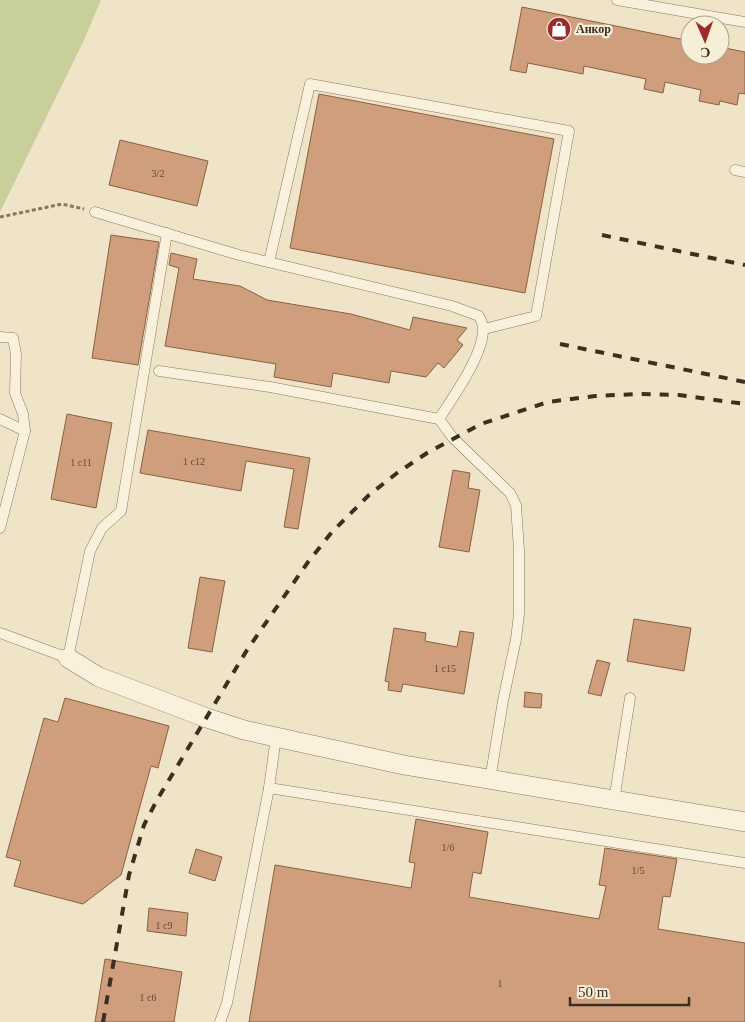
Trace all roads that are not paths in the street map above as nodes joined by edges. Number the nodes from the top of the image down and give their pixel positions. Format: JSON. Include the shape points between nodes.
{"nodes":[{"id":1,"x":621,"y":0,"type":"edge"},
{"id":2,"x":745,"y":22,"type":"edge"},
{"id":3,"x":95,"y":212,"type":"road end"},
{"id":4,"x":167,"y":233,"type":"junction"},
{"id":5,"x":269,"y":262,"type":"junction"},
{"id":6,"x":484,"y":329,"type":"junction"},
{"id":7,"x":0,"y":337,"type":"edge"},
{"id":8,"x":159,"y":371,"type":"dead end"},
{"id":9,"x":0,"y":419,"type":"edge"},
{"id":10,"x":439,"y":420,"type":"junction"},
{"id":11,"x":25,"y":431,"type":"junction"},
{"id":12,"x":0,"y":528,"type":"edge"},
{"id":13,"x":0,"y":633,"type":"edge"},
{"id":14,"x":68,"y":658,"type":"junction"},
{"id":15,"x":630,"y":698,"type":"dead end"},
{"id":16,"x":276,"y":737,"type":"junction"},
{"id":17,"x":490,"y":780,"type":"junction"},
{"id":18,"x":269,"y":788,"type":"junction"},
{"id":19,"x":614,"y":801,"type":"junction"},
{"id":20,"x":745,"y":822,"type":"edge"},
{"id":21,"x":745,"y":863,"type":"edge"},
{"id":22,"x":220,"y":1022,"type":"edge"}],
"edges":[{"from":1,"to":2,"type":"lane"},
{"from":3,"to":4,"type":"lane"},
{"from":4,"to":5,"type":"lane"},
{"from":4,"to":14,"type":"lane","via":[[121,510],[102,528],[90,551]]},
{"from":5,"to":6,"type":"lane","via":[[452,306],[479,316]]},
{"from":5,"to":6,"type":"lane","via":[[310,84],[569,131],[536,316]]},
{"from":6,"to":10,"type":"lane","via":[[480,347]]},
{"from":7,"to":11,"type":"lane","via":[[13,338],[15,393]]},
{"from":8,"to":10,"type":"lane","via":[[270,387]]},
{"from":9,"to":11,"type":"lane"},
{"from":10,"to":17,"type":"lane","via":[[452,438],[510,493],[516,506],[519,614]]},
{"from":11,"to":12,"type":"lane"},
{"from":13,"to":14,"type":"lane"},
{"from":14,"to":16,"type":"street","via":[[99,677],[206,718]]},
{"from":15,"to":19,"type":"lane"},
{"from":16,"to":17,"type":"street"},
{"from":16,"to":18,"type":"lane"},
{"from":17,"to":19,"type":"street"},
{"from":18,"to":21,"type":"lane"},
{"from":18,"to":22,"type":"lane","via":[[227,1003]]},
{"from":19,"to":20,"type":"street"}]}
